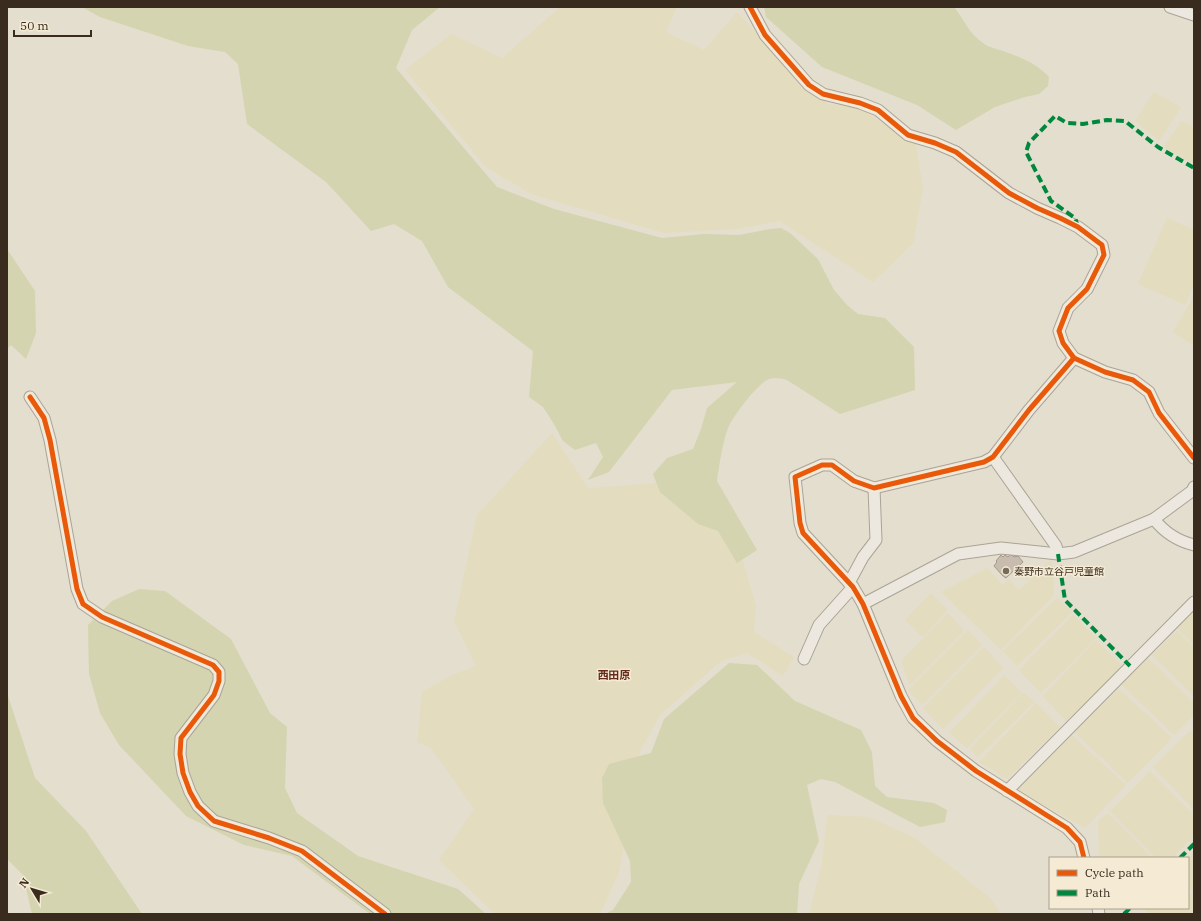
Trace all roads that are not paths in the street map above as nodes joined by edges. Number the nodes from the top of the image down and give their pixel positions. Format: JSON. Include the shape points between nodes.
{"nodes":[{"id":1,"x":750,"y":7,"type":"edge"},
{"id":2,"x":1170,"y":7,"type":"edge"},
{"id":3,"x":1194,"y":15,"type":"edge"},
{"id":4,"x":1074,"y":358,"type":"junction"},
{"id":5,"x":30,"y":398,"type":"dead end"},
{"id":6,"x":993,"y":457,"type":"junction"},
{"id":7,"x":1194,"y":458,"type":"edge"},
{"id":8,"x":874,"y":488,"type":"junction"},
{"id":9,"x":1194,"y":488,"type":"edge"},
{"id":10,"x":1154,"y":518,"type":"junction"},
{"id":11,"x":1194,"y":545,"type":"edge"},
{"id":12,"x":1058,"y":554,"type":"junction"},
{"id":13,"x":851,"y":585,"type":"junction"},
{"id":14,"x":1194,"y":602,"type":"edge"},
{"id":15,"x":863,"y":604,"type":"junction"},
{"id":16,"x":804,"y":659,"type":"dead end"},
{"id":17,"x":1007,"y":790,"type":"junction"},
{"id":18,"x":1084,"y":857,"type":"edge"},
{"id":19,"x":385,"y":914,"type":"edge"}],
"edges":[{"from":1,"to":4,"type":"street","via":[[765,35],[809,85],[822,94],[878,110],[908,135],[935,142],[956,152],[1009,192],[1078,227],[1102,245],[1104,255],[1087,289],[1068,308],[1059,331],[1063,343]]},
{"from":2,"to":3,"type":"street"},
{"from":4,"to":6,"type":"street"},
{"from":4,"to":7,"type":"street","via":[[1106,372],[1134,380],[1149,392],[1159,413]]},
{"from":5,"to":19,"type":"street","via":[[44,418],[50,440],[77,589],[83,604],[102,617],[213,665],[220,672],[214,695],[181,738],[182,773],[198,806],[214,821],[302,850]]},
{"from":6,"to":8,"type":"street","via":[[984,462]]},
{"from":6,"to":12,"type":"street","via":[[1056,546]]},
{"from":8,"to":13,"type":"street","via":[[876,540],[863,557]]},
{"from":8,"to":13,"type":"street","via":[[854,481],[832,464],[822,465],[795,478],[803,533]]},
{"from":9,"to":10,"type":"street"},
{"from":10,"to":11,"type":"street","via":[[1161,528],[1183,542]]},
{"from":10,"to":12,"type":"street","via":[[1074,552]]},
{"from":12,"to":15,"type":"street","via":[[1001,548],[958,554]]},
{"from":13,"to":15,"type":"street"},
{"from":13,"to":16,"type":"street","via":[[819,625]]},
{"from":14,"to":17,"type":"street"},
{"from":15,"to":17,"type":"street","via":[[901,696],[913,718],[937,741],[976,771]]},
{"from":17,"to":18,"type":"street","via":[[1066,828],[1080,842]]}]}
